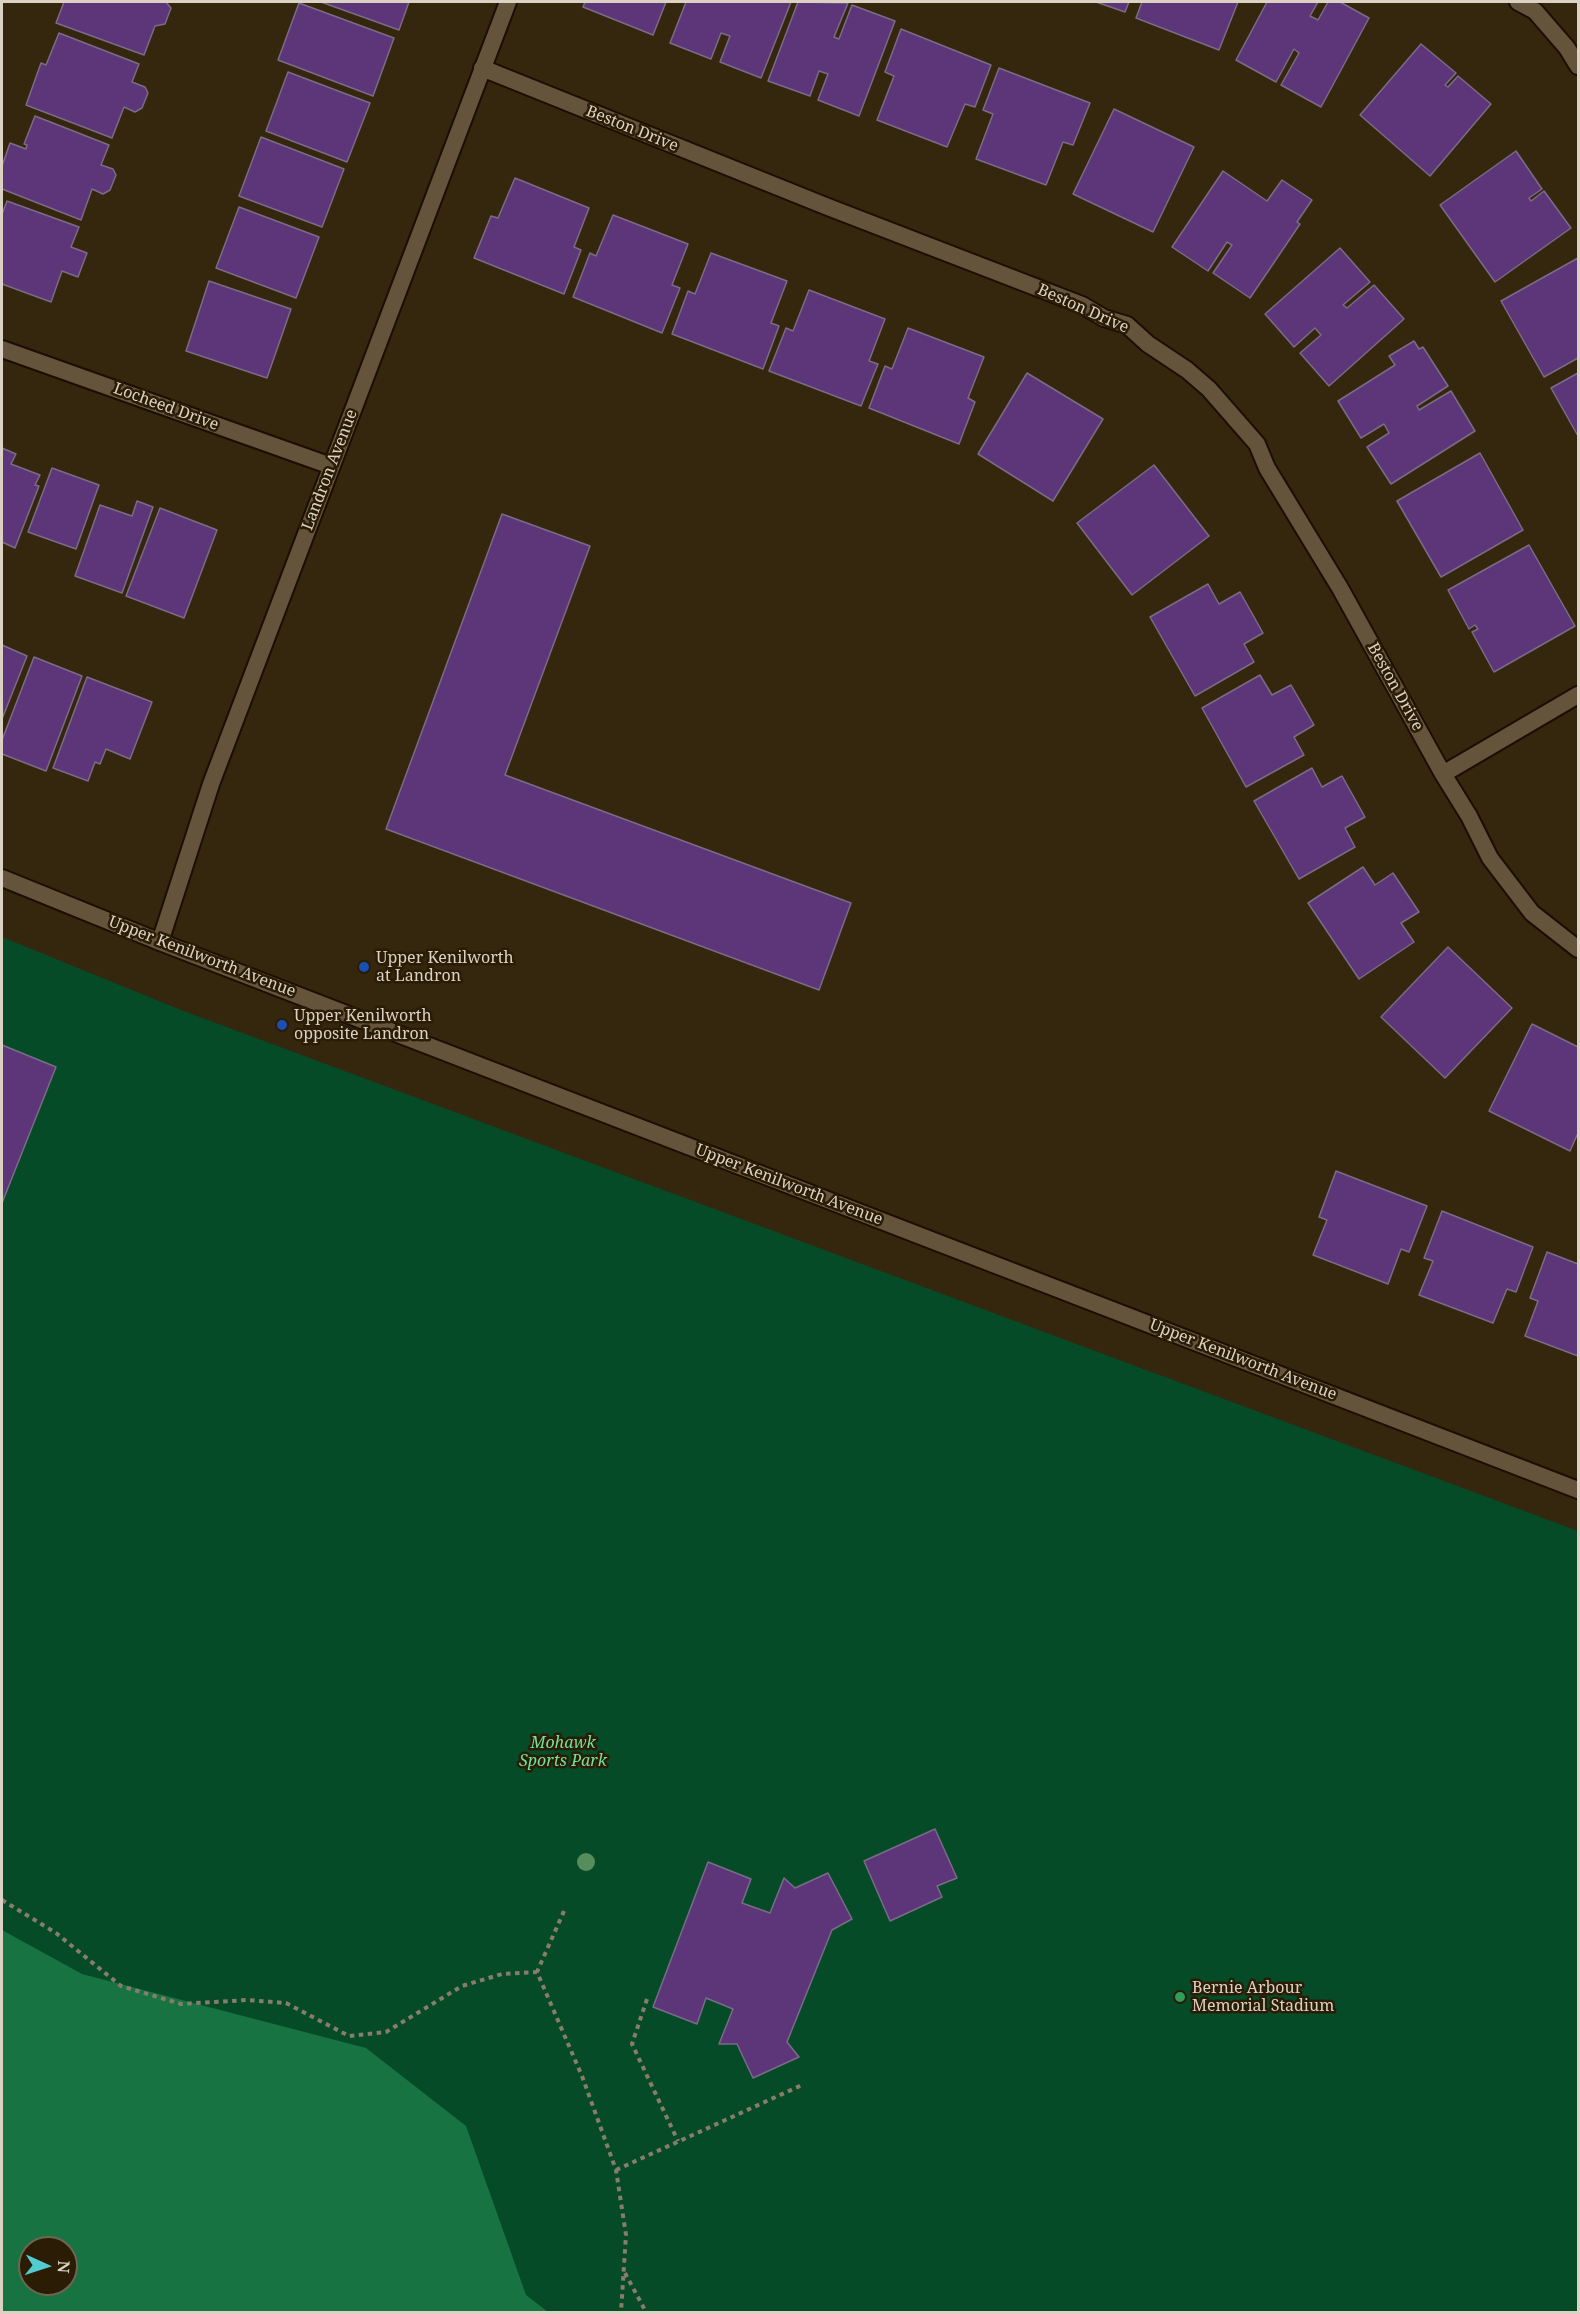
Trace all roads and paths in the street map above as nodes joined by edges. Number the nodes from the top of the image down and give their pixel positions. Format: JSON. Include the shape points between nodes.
{"nodes":[{"id":1,"x":508,"y":2,"type":"edge"},
{"id":2,"x":1518,"y":2,"type":"edge"},
{"id":3,"x":1578,"y":66,"type":"edge"},
{"id":4,"x":482,"y":68,"type":"junction"},
{"id":5,"x":2,"y":349,"type":"edge"},
{"id":6,"x":331,"y":466,"type":"junction"},
{"id":7,"x":1578,"y":696,"type":"edge"},
{"id":8,"x":1443,"y":774,"type":"junction"},
{"id":9,"x":2,"y":878,"type":"edge"},
{"id":10,"x":160,"y":942,"type":"junction"},
{"id":11,"x":1578,"y":949,"type":"edge"},
{"id":12,"x":1578,"y":1490,"type":"edge"},
{"id":13,"x":2,"y":1900,"type":"edge"},
{"id":14,"x":564,"y":1911,"type":"dead end"},
{"id":15,"x":537,"y":1972,"type":"junction"},
{"id":16,"x":647,"y":1999,"type":"dead end"},
{"id":17,"x":802,"y":2085,"type":"dead end"},
{"id":18,"x":678,"y":2141,"type":"junction"},
{"id":19,"x":616,"y":2169,"type":"junction"},
{"id":20,"x":624,"y":2272,"type":"junction"},
{"id":21,"x":621,"y":2313,"type":"edge"},
{"id":22,"x":646,"y":2313,"type":"edge"}],
"edges":[{"from":1,"to":4,"type":"street","name":"Landron Avenue"},
{"from":2,"to":3,"type":"street","via":[[1534,11]]},
{"from":4,"to":6,"type":"street","name":"Landron Avenue"},
{"from":4,"to":8,"type":"street","name":"Beston Drive","via":[[1082,305],[1127,325],[1148,344],[1171,357],[1209,388],[1257,444]]},
{"from":5,"to":6,"type":"street","name":"Locheed Drive"},
{"from":6,"to":10,"type":"street","name":"Landron Avenue","via":[[211,784]]},
{"from":7,"to":8,"type":"street"},
{"from":8,"to":11,"type":"street","name":"Beston Drive","via":[[1516,895],[1532,913]]},
{"from":9,"to":10,"type":"street","name":"Upper Kenilworth Avenue"},
{"from":10,"to":12,"type":"street","name":"Upper Kenilworth Avenue"},
{"from":13,"to":15,"type":"path","via":[[56,1933],[121,1986],[181,2004],[286,2002],[349,2036],[386,2032],[462,1986],[502,1974]]},
{"from":14,"to":15,"type":"path"},
{"from":15,"to":19,"type":"path","via":[[582,2076]]},
{"from":16,"to":18,"type":"path","via":[[632,2044]]},
{"from":17,"to":18,"type":"path"},
{"from":18,"to":19,"type":"path"},
{"from":19,"to":20,"type":"path","via":[[626,2235]]},
{"from":20,"to":21,"type":"path"},
{"from":20,"to":22,"type":"path"}]}
